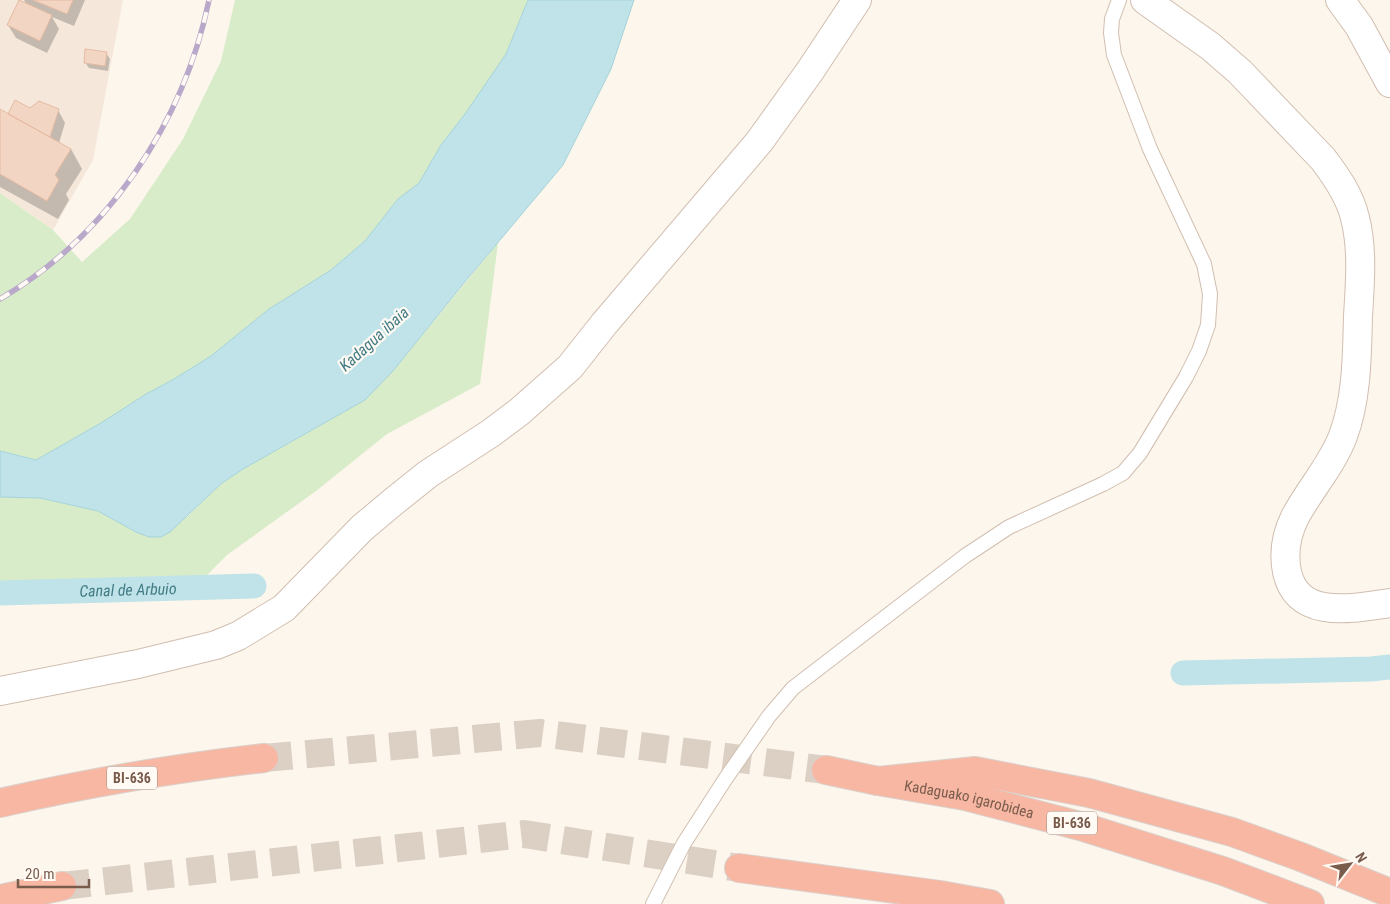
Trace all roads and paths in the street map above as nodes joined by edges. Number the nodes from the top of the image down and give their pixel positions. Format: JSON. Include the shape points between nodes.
{"nodes":[{"id":1,"x":857,"y":0,"type":"edge"},
{"id":2,"x":1118,"y":0,"type":"edge"},
{"id":3,"x":1145,"y":0,"type":"edge"},
{"id":4,"x":1340,"y":0,"type":"edge"},
{"id":5,"x":1359,"y":26,"type":"junction"},
{"id":6,"x":1390,"y":55,"type":"edge"},
{"id":7,"x":1390,"y":83,"type":"edge"},
{"id":8,"x":1390,"y":603,"type":"edge"},
{"id":9,"x":0,"y":691,"type":"edge"},
{"id":10,"x":264,"y":758,"type":"tunnel mouth"},
{"id":11,"x":826,"y":770,"type":"tunnel mouth"},
{"id":12,"x":878,"y":781,"type":"junction"},
{"id":13,"x":0,"y":803,"type":"edge"},
{"id":14,"x":739,"y":868,"type":"tunnel mouth"},
{"id":15,"x":794,"y":875,"type":"junction"},
{"id":16,"x":62,"y":886,"type":"tunnel mouth"},
{"id":17,"x":1390,"y":893,"type":"edge"},
{"id":18,"x":0,"y":898,"type":"edge"},
{"id":19,"x":653,"y":904,"type":"edge"},
{"id":20,"x":856,"y":904,"type":"edge"},
{"id":21,"x":990,"y":904,"type":"edge"},
{"id":22,"x":1310,"y":904,"type":"edge"}],
"edges":[{"from":1,"to":9,"type":"street","via":[[759,142],[570,367],[491,433],[428,474],[362,528],[284,608],[238,636],[216,645]]},
{"from":2,"to":19,"type":"lane","via":[[1112,18],[1114,55],[1150,149],[1204,264],[1210,294],[1208,325],[1186,377],[1140,453],[1122,473],[1009,527],[964,556],[793,688],[769,716],[726,778],[684,843]]},
{"from":3,"to":8,"type":"street","via":[[1210,46],[1240,72],[1323,159],[1345,192],[1355,215],[1359,236],[1359,298],[1350,413],[1335,452],[1288,532],[1286,565],[1298,595],[1317,606],[1333,608]]},
{"from":4,"to":5,"type":"street"},
{"from":5,"to":6,"type":"street"},
{"from":5,"to":7,"type":"street"},
{"from":10,"to":13,"type":"highway","number":"BI-636","via":[[53,790]]},
{"from":11,"to":12,"type":"highway","name":"Kadaguako igarobidea","number":"BI-636"},
{"from":12,"to":17,"type":"highway","via":[[975,771],[1089,793],[1232,832]]},
{"from":12,"to":22,"type":"highway","name":"Kadaguako igarobidea","number":"BI-636","via":[[965,796],[1080,826],[1223,870]]},
{"from":14,"to":15,"type":"highway"},
{"from":15,"to":20,"type":"highway"},
{"from":15,"to":21,"type":"highway"},
{"from":16,"to":18,"type":"highway"}]}
